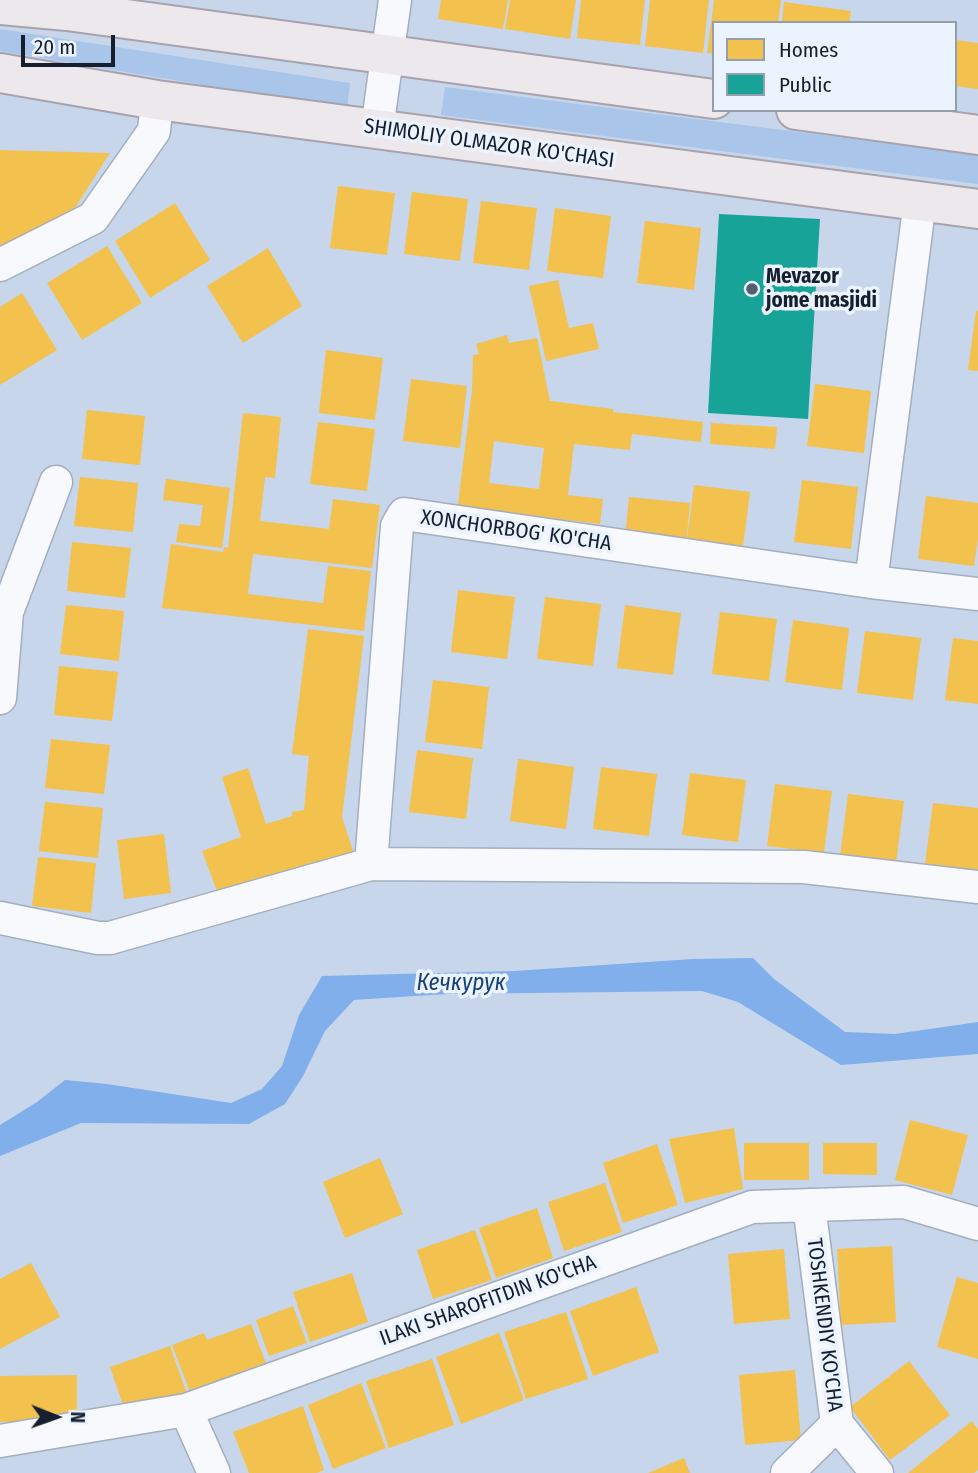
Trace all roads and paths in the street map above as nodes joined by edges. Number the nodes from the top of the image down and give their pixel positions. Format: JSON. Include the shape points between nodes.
{"nodes":[{"id":1,"x":395,"y":0,"type":"edge"},
{"id":2,"x":0,"y":5,"type":"edge"},
{"id":3,"x":69,"y":6,"type":"edge"},
{"id":4,"x":387,"y":54,"type":"junction"},
{"id":5,"x":0,"y":74,"type":"edge"},
{"id":6,"x":712,"y":99,"type":"edge"},
{"id":7,"x":157,"y":100,"type":"junction"},
{"id":8,"x":811,"y":112,"type":"edge"},
{"id":9,"x":377,"y":129,"type":"junction"},
{"id":10,"x":978,"y":135,"type":"edge"},
{"id":11,"x":920,"y":201,"type":"junction"},
{"id":12,"x":978,"y":209,"type":"edge"},
{"id":13,"x":0,"y":265,"type":"edge"},
{"id":14,"x":56,"y":482,"type":"dead end"},
{"id":15,"x":871,"y":582,"type":"junction"},
{"id":16,"x":978,"y":594,"type":"edge"},
{"id":17,"x":4,"y":613,"type":"edge"},
{"id":18,"x":0,"y":698,"type":"edge"},
{"id":19,"x":371,"y":864,"type":"junction"},
{"id":20,"x":978,"y":887,"type":"edge"},
{"id":21,"x":0,"y":918,"type":"edge"},
{"id":22,"x":809,"y":1205,"type":"junction"},
{"id":23,"x":978,"y":1224,"type":"edge"},
{"id":24,"x":186,"y":1409,"type":"junction"},
{"id":25,"x":837,"y":1424,"type":"junction"},
{"id":26,"x":0,"y":1441,"type":"edge"},
{"id":27,"x":215,"y":1473,"type":"edge"},
{"id":28,"x":787,"y":1473,"type":"edge"},
{"id":29,"x":877,"y":1473,"type":"edge"}],
"edges":[{"from":1,"to":4,"type":"street"},
{"from":2,"to":3,"type":"main road"},
{"from":3,"to":4,"type":"main road"},
{"from":4,"to":6,"type":"main road"},
{"from":4,"to":9,"type":"street"},
{"from":5,"to":7,"type":"main road","name":"SHIMOLIY OLMAZOR KO'CHASI"},
{"from":7,"to":9,"type":"main road","name":"SHIMOLIY OLMAZOR KO'CHASI"},
{"from":7,"to":13,"type":"street","via":[[153,131],[93,218]]},
{"from":8,"to":10,"type":"main road"},
{"from":9,"to":11,"type":"main road","name":"SHIMOLIY OLMAZOR KO'CHASI"},
{"from":11,"to":12,"type":"main road","name":"SHIMOLIY OLMAZOR KO'CHASI"},
{"from":11,"to":15,"type":"street"},
{"from":14,"to":17,"type":"street"},
{"from":15,"to":16,"type":"street","name":"XONCHORBOG' KO'CHA"},
{"from":15,"to":19,"type":"street","name":"XONCHORBOG' KO'CHA","via":[[404,514],[397,526]]},
{"from":17,"to":18,"type":"street"},
{"from":19,"to":20,"type":"street","via":[[804,867]]},
{"from":19,"to":21,"type":"street","via":[[110,938]]},
{"from":22,"to":23,"type":"street","name":"ILAKI SHAROFITDIN KO'CHA","via":[[904,1202]]},
{"from":22,"to":24,"type":"street","name":"ILAKI SHAROFITDIN KO'CHA","via":[[752,1208]]},
{"from":22,"to":25,"type":"street","name":"TOSHKENDIY KO'CHA"},
{"from":24,"to":26,"type":"street","name":"ILAKI SHAROFITDIN KO'CHA"},
{"from":24,"to":27,"type":"street"},
{"from":25,"to":28,"type":"street"},
{"from":25,"to":29,"type":"street","name":"TOSHKENDIY KO'CHA"}]}
